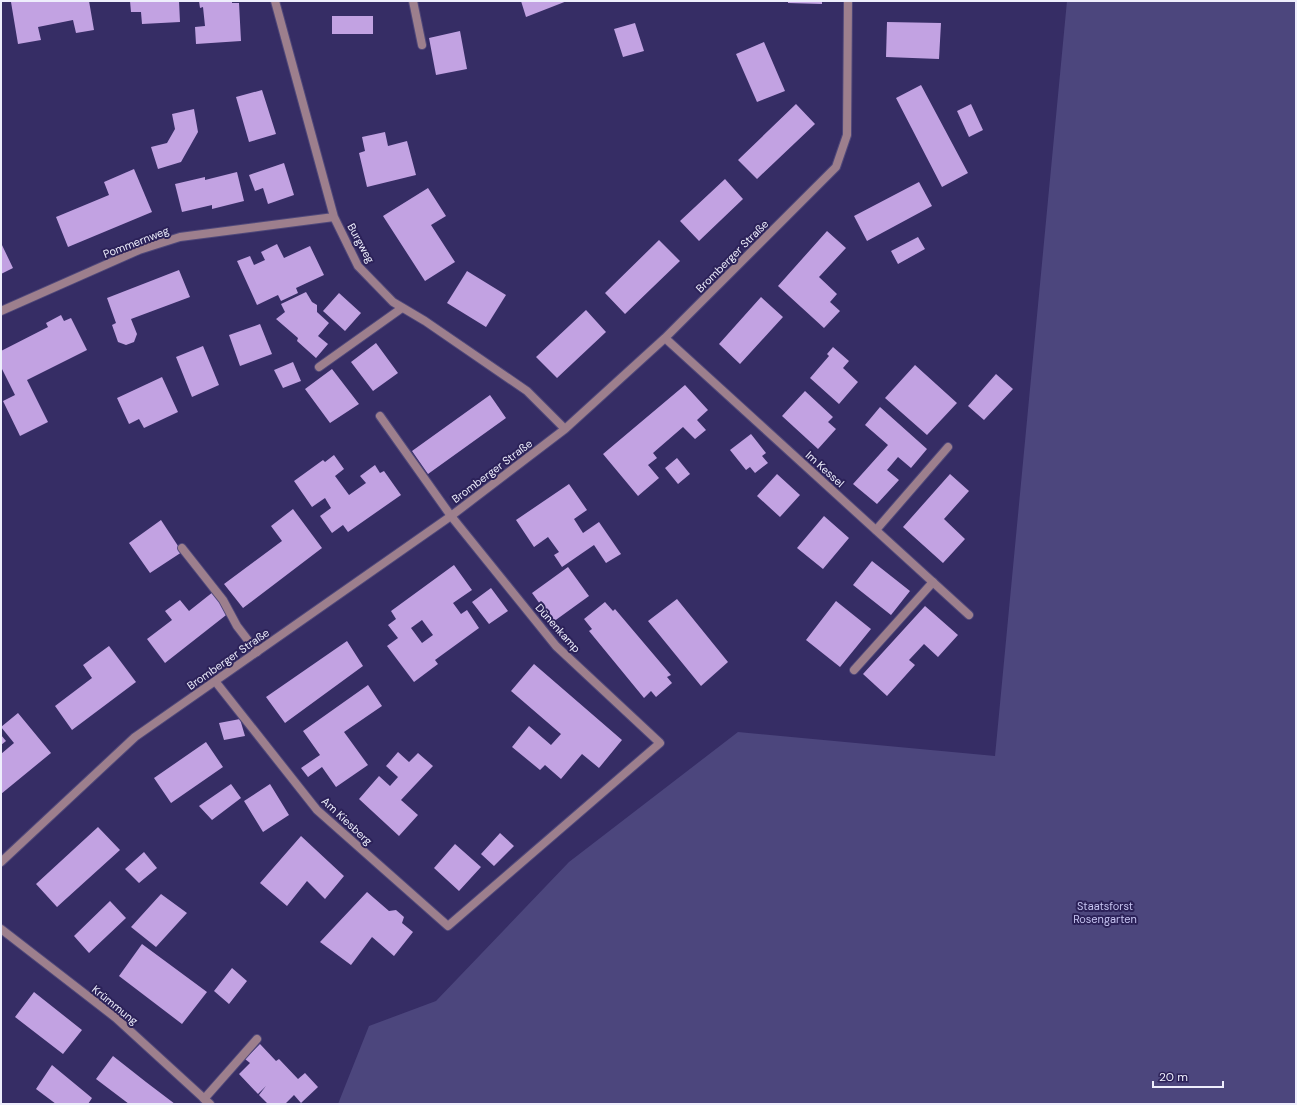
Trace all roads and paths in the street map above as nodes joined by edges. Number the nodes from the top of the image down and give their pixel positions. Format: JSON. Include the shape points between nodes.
{"nodes":[{"id":1,"x":275,"y":1,"type":"edge"},
{"id":2,"x":413,"y":1,"type":"edge"},
{"id":3,"x":848,"y":1,"type":"edge"},
{"id":4,"x":422,"y":45,"type":"dead end"},
{"id":5,"x":334,"y":217,"type":"junction"},
{"id":6,"x":402,"y":308,"type":"junction"},
{"id":7,"x":1,"y":311,"type":"edge"},
{"id":8,"x":665,"y":338,"type":"junction"},
{"id":9,"x":319,"y":367,"type":"dead end"},
{"id":10,"x":380,"y":416,"type":"dead end"},
{"id":11,"x":565,"y":429,"type":"junction"},
{"id":12,"x":948,"y":447,"type":"dead end"},
{"id":13,"x":451,"y":516,"type":"junction"},
{"id":14,"x":876,"y":530,"type":"junction"},
{"id":15,"x":182,"y":548,"type":"dead end"},
{"id":16,"x":933,"y":582,"type":"junction"},
{"id":17,"x":969,"y":616,"type":"dead end"},
{"id":18,"x":257,"y":652,"type":"junction"},
{"id":19,"x":854,"y":670,"type":"dead end"},
{"id":20,"x":215,"y":681,"type":"junction"},
{"id":21,"x":1,"y":862,"type":"edge"},
{"id":22,"x":448,"y":926,"type":"joint"},
{"id":23,"x":1,"y":929,"type":"edge"},
{"id":24,"x":257,"y":1039,"type":"dead end"},
{"id":25,"x":207,"y":1102,"type":"edge"}],
"edges":[{"from":1,"to":5,"type":"street","name":"Burgweg"},
{"from":2,"to":4,"type":"street"},
{"from":3,"to":8,"type":"street","name":"Bromberger Straße","via":[[847,135],[836,167]]},
{"from":5,"to":6,"type":"street","name":"Burgweg","via":[[358,266]]},
{"from":5,"to":7,"type":"street","name":"Pommernweg","via":[[180,237],[139,250]]},
{"from":6,"to":9,"type":"street"},
{"from":6,"to":11,"type":"street","name":"Burgweg","via":[[527,391]]},
{"from":8,"to":11,"type":"street","name":"Bromberger Straße"},
{"from":8,"to":14,"type":"street","name":"Im Kessel"},
{"from":10,"to":13,"type":"street","name":"Dünenkamp"},
{"from":11,"to":13,"type":"street","name":"Bromberger Straße"},
{"from":12,"to":14,"type":"street"},
{"from":13,"to":18,"type":"street","name":"Bromberger Straße"},
{"from":13,"to":22,"type":"street","name":"Dünenkamp","via":[[556,646],[660,743]]},
{"from":14,"to":16,"type":"street","name":"Im Kessel"},
{"from":15,"to":18,"type":"street","via":[[223,600],[237,626]]},
{"from":16,"to":17,"type":"street","name":"Im Kessel"},
{"from":16,"to":19,"type":"street"},
{"from":18,"to":20,"type":"street","name":"Bromberger Straße"},
{"from":20,"to":21,"type":"street","name":"Bromberger Straße","via":[[135,737]]},
{"from":20,"to":22,"type":"street","name":"Am Kiesberg","via":[[317,810]]},
{"from":23,"to":25,"type":"street","name":"Krümmung","via":[[116,1018]]},
{"from":24,"to":25,"type":"street"}]}
